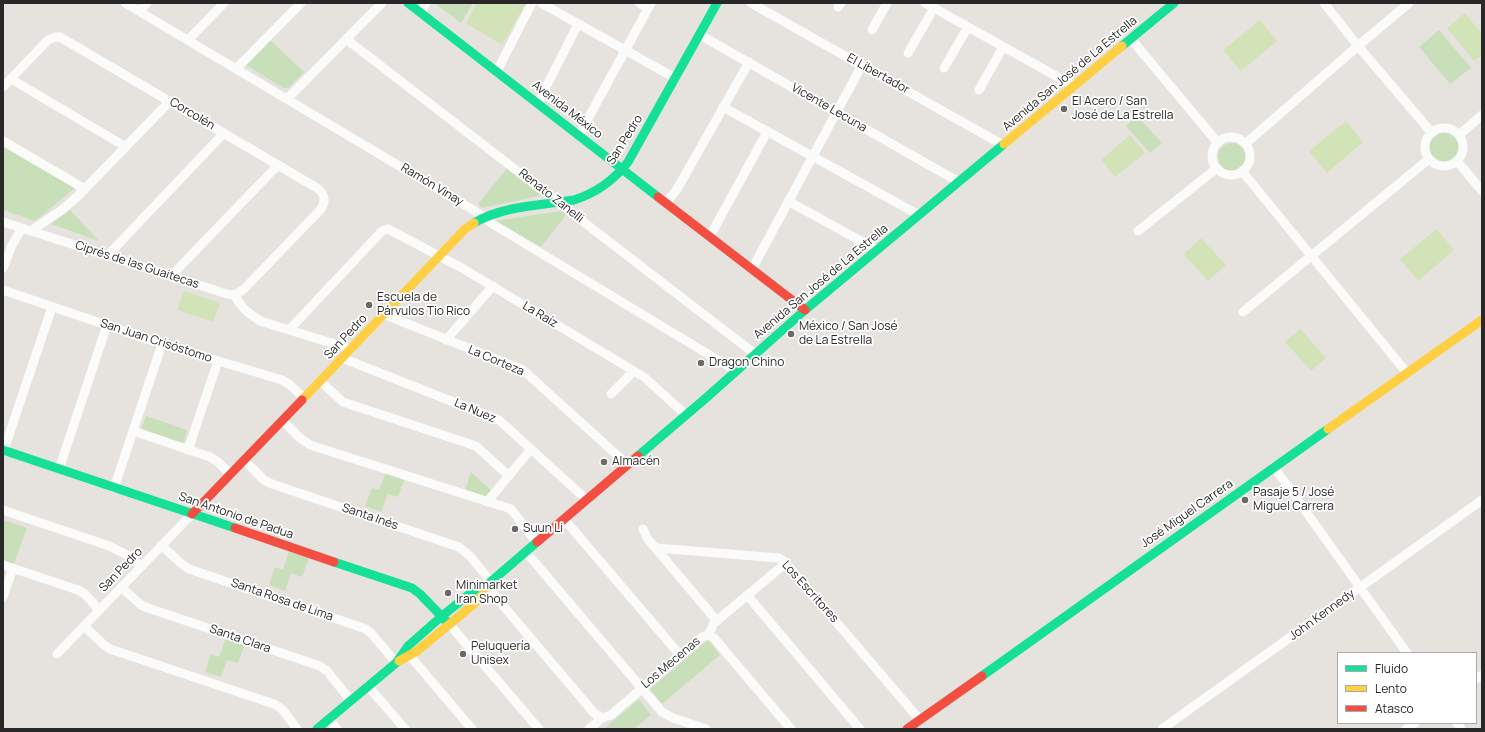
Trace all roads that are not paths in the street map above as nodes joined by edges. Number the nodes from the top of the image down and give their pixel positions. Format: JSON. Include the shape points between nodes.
{"nodes":[{"id":1,"x":125,"y":3,"type":"edge"},
{"id":2,"x":147,"y":3,"type":"edge"},
{"id":3,"x":224,"y":3,"type":"edge"},
{"id":4,"x":301,"y":3,"type":"edge"},
{"id":5,"x":382,"y":3,"type":"edge"},
{"id":6,"x":408,"y":3,"type":"edge"},
{"id":7,"x":426,"y":3,"type":"edge"},
{"id":8,"x":532,"y":3,"type":"edge"},
{"id":9,"x":541,"y":3,"type":"edge"},
{"id":10,"x":639,"y":3,"type":"edge"},
{"id":11,"x":717,"y":3,"type":"edge"},
{"id":12,"x":751,"y":3,"type":"edge"},
{"id":13,"x":887,"y":3,"type":"edge"},
{"id":14,"x":1174,"y":3,"type":"edge"},
{"id":15,"x":1324,"y":3,"type":"edge"},
{"id":16,"x":1409,"y":3,"type":"edge"},
{"id":17,"x":928,"y":4,"type":"edge"},
{"id":18,"x":649,"y":6,"type":"edge"},
{"id":19,"x":139,"y":11,"type":"junction"},
{"id":20,"x":421,"y":12,"type":"junction"},
{"id":21,"x":578,"y":24,"type":"junction"},
{"id":22,"x":968,"y":27,"type":"junction"},
{"id":23,"x":872,"y":30,"type":"dead end"},
{"id":24,"x":700,"y":34,"type":"junction"},
{"id":25,"x":346,"y":39,"type":"junction"},
{"id":26,"x":1131,"y":39,"type":"junction"},
{"id":27,"x":188,"y":40,"type":"junction"},
{"id":28,"x":1358,"y":46,"type":"junction"},
{"id":29,"x":1003,"y":47,"type":"junction"},
{"id":30,"x":625,"y":50,"type":"junction"},
{"id":31,"x":908,"y":53,"type":"dead end"},
{"id":32,"x":749,"y":62,"type":"junction"},
{"id":33,"x":862,"y":65,"type":"junction"},
{"id":34,"x":944,"y":68,"type":"dead end"},
{"id":35,"x":236,"y":69,"type":"junction"},
{"id":36,"x":497,"y":71,"type":"junction"},
{"id":37,"x":675,"y":78,"type":"junction"},
{"id":38,"x":11,"y":79,"type":"junction"},
{"id":39,"x":1074,"y":86,"type":"junction"},
{"id":40,"x":3,"y":87,"type":"edge"},
{"id":41,"x":979,"y":90,"type":"dead end"},
{"id":42,"x":287,"y":99,"type":"junction"},
{"id":43,"x":170,"y":101,"type":"junction"},
{"id":44,"x":538,"y":103,"type":"junction"},
{"id":45,"x":723,"y":107,"type":"junction"},
{"id":46,"x":837,"y":112,"type":"junction"},
{"id":47,"x":1482,"y":115,"type":"edge"},
{"id":48,"x":767,"y":132,"type":"junction"},
{"id":49,"x":1432,"y":133,"type":"junction"},
{"id":50,"x":224,"y":134,"type":"junction"},
{"id":51,"x":579,"y":135,"type":"junction"},
{"id":52,"x":1459,"y":135,"type":"junction"},
{"id":53,"x":3,"y":141,"type":"edge"},
{"id":54,"x":1218,"y":143,"type":"junction"},
{"id":55,"x":1245,"y":144,"type":"junction"},
{"id":56,"x":1003,"y":145,"type":"junction"},
{"id":57,"x":126,"y":147,"type":"junction"},
{"id":58,"x":812,"y":157,"type":"junction"},
{"id":59,"x":1429,"y":159,"type":"junction"},
{"id":60,"x":1458,"y":161,"type":"junction"},
{"id":61,"x":278,"y":165,"type":"junction"},
{"id":62,"x":1217,"y":168,"type":"junction"},
{"id":63,"x":623,"y":169,"type":"junction"},
{"id":64,"x":1242,"y":172,"type":"junction"},
{"id":65,"x":959,"y":182,"type":"junction"},
{"id":66,"x":85,"y":189,"type":"junction"},
{"id":67,"x":1482,"y":191,"type":"edge"},
{"id":68,"x":788,"y":201,"type":"junction"},
{"id":69,"x":666,"y":202,"type":"junction"},
{"id":70,"x":560,"y":203,"type":"junction"},
{"id":71,"x":919,"y":215,"type":"junction"},
{"id":72,"x":484,"y":217,"type":"junction"},
{"id":73,"x":3,"y":222,"type":"edge"},
{"id":74,"x":27,"y":229,"type":"junction"},
{"id":75,"x":1138,"y":231,"type":"dead end"},
{"id":76,"x":710,"y":236,"type":"junction"},
{"id":77,"x":877,"y":250,"type":"junction"},
{"id":78,"x":108,"y":255,"type":"junction"},
{"id":79,"x":439,"y":255,"type":"junction"},
{"id":80,"x":1312,"y":256,"type":"junction"},
{"id":81,"x":3,"y":268,"type":"edge"},
{"id":82,"x":752,"y":269,"type":"junction"},
{"id":83,"x":171,"y":276,"type":"junction"},
{"id":84,"x":493,"y":286,"type":"junction"},
{"id":85,"x":3,"y":290,"type":"edge"},
{"id":86,"x":235,"y":294,"type":"junction"},
{"id":87,"x":52,"y":307,"type":"junction"},
{"id":88,"x":805,"y":310,"type":"junction"},
{"id":89,"x":1242,"y":312,"type":"dead end"},
{"id":90,"x":383,"y":314,"type":"junction"},
{"id":91,"x":1482,"y":320,"type":"edge"},
{"id":92,"x":107,"y":325,"type":"junction"},
{"id":93,"x":289,"y":330,"type":"junction"},
{"id":94,"x":446,"y":340,"type":"junction"},
{"id":95,"x":162,"y":344,"type":"junction"},
{"id":96,"x":351,"y":349,"type":"junction"},
{"id":97,"x":755,"y":354,"type":"junction"},
{"id":98,"x":342,"y":358,"type":"junction"},
{"id":99,"x":218,"y":361,"type":"junction"},
{"id":100,"x":634,"y":371,"type":"junction"},
{"id":101,"x":736,"y":371,"type":"junction"},
{"id":102,"x":1407,"y":373,"type":"junction"},
{"id":103,"x":320,"y":381,"type":"junction"},
{"id":104,"x":611,"y":394,"type":"dead end"},
{"id":105,"x":304,"y":398,"type":"junction"},
{"id":106,"x":686,"y":415,"type":"junction"},
{"id":107,"x":282,"y":421,"type":"junction"},
{"id":108,"x":133,"y":431,"type":"junction"},
{"id":109,"x":531,"y":449,"type":"junction"},
{"id":110,"x":3,"y":450,"type":"edge"},
{"id":111,"x":188,"y":450,"type":"junction"},
{"id":112,"x":244,"y":460,"type":"junction"},
{"id":113,"x":628,"y":465,"type":"junction"},
{"id":114,"x":1274,"y":467,"type":"junction"},
{"id":115,"x":59,"y":469,"type":"junction"},
{"id":116,"x":230,"y":474,"type":"junction"},
{"id":117,"x":509,"y":476,"type":"junction"},
{"id":118,"x":114,"y":488,"type":"junction"},
{"id":119,"x":587,"y":500,"type":"junction"},
{"id":120,"x":1482,"y":500,"type":"edge"},
{"id":121,"x":487,"y":502,"type":"junction"},
{"id":122,"x":3,"y":510,"type":"edge"},
{"id":123,"x":192,"y":514,"type":"junction"},
{"id":124,"x":564,"y":519,"type":"junction"},
{"id":125,"x":643,"y":529,"type":"dead end"},
{"id":126,"x":537,"y":543,"type":"junction"},
{"id":127,"x":162,"y":545,"type":"junction"},
{"id":128,"x":656,"y":548,"type":"junction"},
{"id":129,"x":526,"y":552,"type":"junction"},
{"id":130,"x":786,"y":563,"type":"junction"},
{"id":131,"x":3,"y":565,"type":"edge"},
{"id":132,"x":141,"y":566,"type":"junction"},
{"id":133,"x":13,"y":568,"type":"junction"},
{"id":134,"x":490,"y":583,"type":"junction"},
{"id":135,"x":121,"y":587,"type":"junction"},
{"id":136,"x":1360,"y":587,"type":"junction"},
{"id":137,"x":747,"y":595,"type":"junction"},
{"id":138,"x":3,"y":597,"type":"edge"},
{"id":139,"x":99,"y":610,"type":"junction"},
{"id":140,"x":442,"y":616,"type":"junction"},
{"id":141,"x":717,"y":621,"type":"junction"},
{"id":142,"x":449,"y":624,"type":"junction"},
{"id":143,"x":84,"y":626,"type":"junction"},
{"id":144,"x":708,"y":635,"type":"junction"},
{"id":145,"x":1406,"y":652,"type":"edge"},
{"id":146,"x":57,"y":654,"type":"dead end"},
{"id":147,"x":680,"y":655,"type":"junction"},
{"id":148,"x":410,"y":656,"type":"junction"},
{"id":149,"x":396,"y":662,"type":"junction"},
{"id":150,"x":368,"y":686,"type":"junction"},
{"id":151,"x":642,"y":688,"type":"junction"},
{"id":152,"x":351,"y":701,"type":"junction"},
{"id":153,"x":602,"y":718,"type":"junction"},
{"id":154,"x":329,"y":719,"type":"junction"},
{"id":155,"x":920,"y":720,"type":"junction"},
{"id":156,"x":787,"y":728,"type":"edge"},
{"id":157,"x":298,"y":729,"type":"edge"},
{"id":158,"x":317,"y":729,"type":"edge"},
{"id":159,"x":337,"y":729,"type":"edge"},
{"id":160,"x":405,"y":729,"type":"edge"},
{"id":161,"x":472,"y":729,"type":"edge"},
{"id":162,"x":539,"y":729,"type":"edge"},
{"id":163,"x":589,"y":729,"type":"edge"},
{"id":164,"x":706,"y":729,"type":"edge"},
{"id":165,"x":860,"y":729,"type":"edge"},
{"id":166,"x":907,"y":729,"type":"edge"},
{"id":167,"x":1162,"y":729,"type":"edge"}],
"edges":[{"from":1,"to":19,"type":"street","name":"Ramón Vinay"},
{"from":2,"to":19,"type":"street"},
{"from":3,"to":27,"type":"street"},
{"from":4,"to":35,"type":"street"},
{"from":5,"to":25,"type":"street"},
{"from":6,"to":20,"type":"street","name":"Avenida México"},
{"from":7,"to":20,"type":"street"},
{"from":8,"to":36,"type":"street"},
{"from":9,"to":21,"type":"street"},
{"from":10,"to":18,"type":"street"},
{"from":11,"to":24,"type":"street","name":"San Pedro"},
{"from":12,"to":33,"type":"street","name":"El Libertador"},
{"from":13,"to":23,"type":"street"},
{"from":14,"to":26,"type":"street","name":"Avenida San José de La Estrella"},
{"from":15,"to":28,"type":"street"},
{"from":16,"to":28,"type":"street"},
{"from":17,"to":22,"type":"street"},
{"from":17,"to":31,"type":"street"},
{"from":18,"to":30,"type":"street"},
{"from":19,"to":27,"type":"street","name":"Ramón Vinay"},
{"from":20,"to":36,"type":"street","name":"Avenida México"},
{"from":21,"to":30,"type":"street"},
{"from":21,"to":44,"type":"street"},
{"from":22,"to":29,"type":"street"},
{"from":22,"to":34,"type":"street"},
{"from":24,"to":32,"type":"street","name":"Vicente Lecuna"},
{"from":24,"to":37,"type":"street","name":"San Pedro"},
{"from":25,"to":42,"type":"street"},
{"from":25,"to":70,"type":"street","name":"Renato Zanelli"},
{"from":26,"to":39,"type":"street","name":"Avenida San José de La Estrella"},
{"from":26,"to":54,"type":"street"},
{"from":27,"to":35,"type":"street","name":"Ramón Vinay"},
{"from":28,"to":49,"type":"street"},
{"from":28,"to":55,"type":"street"},
{"from":29,"to":39,"type":"street"},
{"from":29,"to":41,"type":"street"},
{"from":30,"to":37,"type":"street"},
{"from":30,"to":51,"type":"street"},
{"from":32,"to":45,"type":"street"},
{"from":32,"to":46,"type":"street","name":"Vicente Lecuna"},
{"from":33,"to":46,"type":"street"},
{"from":33,"to":56,"type":"street","name":"El Libertador"},
{"from":35,"to":42,"type":"street","name":"Ramón Vinay"},
{"from":36,"to":44,"type":"street","name":"Avenida México"},
{"from":37,"to":63,"type":"street","name":"San Pedro"},
{"from":38,"to":40,"type":"street"},
{"from":38,"to":43,"type":"street","name":"Corcolén","via":[[48,40],[56,37],[64,39]]},
{"from":38,"to":57,"type":"street"},
{"from":39,"to":56,"type":"street","name":"Avenida San José de La Estrella"},
{"from":42,"to":72,"type":"street","name":"Ramón Vinay"},
{"from":43,"to":50,"type":"street","name":"Corcolén"},
{"from":43,"to":57,"type":"street"},
{"from":44,"to":51,"type":"street","name":"Avenida México"},
{"from":45,"to":48,"type":"street"},
{"from":45,"to":69,"type":"street","via":[[675,192]]},
{"from":46,"to":58,"type":"street"},
{"from":46,"to":65,"type":"street","name":"Vicente Lecuna"},
{"from":47,"to":52,"type":"street"},
{"from":48,"to":58,"type":"street"},
{"from":48,"to":76,"type":"street"},
{"from":49,"to":52,"type":"street","via":[[1444,128],[1451,129]]},
{"from":49,"to":59,"type":"street","via":[[1428,137],[1425,149]]},
{"from":50,"to":61,"type":"street","name":"Corcolén"},
{"from":50,"to":78,"type":"street"},
{"from":51,"to":63,"type":"street","name":"Avenida México"},
{"from":52,"to":60,"type":"street","via":[[1463,150]]},
{"from":53,"to":66,"type":"street"},
{"from":54,"to":55,"type":"street","via":[[1229,138]]},
{"from":54,"to":62,"type":"street","via":[[1212,154],[1212,160]]},
{"from":55,"to":64,"type":"street","via":[[1250,155]]},
{"from":56,"to":65,"type":"street","name":"Avenida San José de La Estrella"},
{"from":57,"to":66,"type":"street"},
{"from":58,"to":68,"type":"street"},
{"from":58,"to":71,"type":"street"},
{"from":59,"to":60,"type":"street","via":[[1440,166],[1452,165]]},
{"from":59,"to":80,"type":"street"},
{"from":60,"to":67,"type":"street"},
{"from":61,"to":83,"type":"street"},
{"from":61,"to":86,"type":"street","name":"Corcolén","via":[[321,191],[324,204],[244,289]]},
{"from":62,"to":64,"type":"street","via":[[1230,175]]},
{"from":62,"to":75,"type":"street"},
{"from":63,"to":69,"type":"street","name":"Avenida México"},
{"from":63,"to":70,"type":"street","name":"San Pedro","via":[[591,194]]},
{"from":64,"to":80,"type":"street"},
{"from":65,"to":71,"type":"street","name":"Avenida San José de La Estrella"},
{"from":66,"to":74,"type":"street","via":[[71,203]]},
{"from":68,"to":77,"type":"street"},
{"from":68,"to":82,"type":"street"},
{"from":69,"to":76,"type":"street","name":"Avenida México"},
{"from":70,"to":72,"type":"street","name":"San Pedro","via":[[501,211]]},
{"from":70,"to":97,"type":"street","name":"Renato Zanelli"},
{"from":71,"to":77,"type":"street","name":"Avenida San José de La Estrella"},
{"from":72,"to":79,"type":"street","name":"San Pedro","via":[[465,229]]},
{"from":72,"to":101,"type":"street","name":"Ramón Vinay"},
{"from":73,"to":74,"type":"street","name":"Ciprés de las Guaitecas"},
{"from":74,"to":78,"type":"street","name":"Ciprés de las Guaitecas"},
{"from":74,"to":81,"type":"street","via":[[12,245]]},
{"from":76,"to":82,"type":"street","name":"Avenida México"},
{"from":77,"to":88,"type":"street","name":"Avenida San José de La Estrella"},
{"from":78,"to":83,"type":"street","name":"Ciprés de las Guaitecas"},
{"from":79,"to":84,"type":"street","name":"La Raíz"},
{"from":79,"to":90,"type":"street","name":"San Pedro"},
{"from":79,"to":93,"type":"street","name":"La Raíz","via":[[390,229],[385,229]]},
{"from":80,"to":89,"type":"street"},
{"from":80,"to":102,"type":"street"},
{"from":82,"to":88,"type":"street","name":"Avenida México"},
{"from":83,"to":86,"type":"street","name":"Ciprés de las Guaitecas","via":[[227,294]]},
{"from":84,"to":94,"type":"street"},
{"from":84,"to":100,"type":"street","name":"La Raíz"},
{"from":85,"to":87,"type":"street","name":"San Juan Crisóstomo"},
{"from":86,"to":93,"type":"street","via":[[246,311],[260,321]]},
{"from":87,"to":92,"type":"street","name":"San Juan Crisóstomo"},
{"from":87,"to":110,"type":"street"},
{"from":88,"to":97,"type":"street","name":"Avenida San José de La Estrella"},
{"from":90,"to":94,"type":"street","name":"La Corteza"},
{"from":90,"to":96,"type":"street","name":"San Pedro"},
{"from":91,"to":102,"type":"street","name":"José Miguel Carrera"},
{"from":92,"to":95,"type":"street","name":"San Juan Crisóstomo"},
{"from":92,"to":115,"type":"street"},
{"from":93,"to":96,"type":"street"},
{"from":94,"to":113,"type":"street","name":"La Corteza","via":[[523,370]]},
{"from":95,"to":99,"type":"street","name":"San Juan Crisóstomo"},
{"from":95,"to":108,"type":"street"},
{"from":96,"to":98,"type":"street","name":"San Pedro"},
{"from":97,"to":101,"type":"street","name":"Avenida San José de La Estrella"},
{"from":98,"to":103,"type":"street","name":"San Pedro"},
{"from":98,"to":109,"type":"street","name":"La Nuez","via":[[499,420]]},
{"from":99,"to":105,"type":"street","name":"San Juan Crisóstomo","via":[[282,380]]},
{"from":99,"to":111,"type":"street"},
{"from":100,"to":104,"type":"street"},
{"from":100,"to":106,"type":"street","name":"La Raíz"},
{"from":101,"to":106,"type":"street","name":"Avenida San José de La Estrella"},
{"from":102,"to":114,"type":"street","name":"José Miguel Carrera"},
{"from":103,"to":105,"type":"street","name":"San Pedro"},
{"from":103,"to":117,"type":"street","via":[[343,402],[476,446]]},
{"from":105,"to":107,"type":"street","name":"San Pedro"},
{"from":106,"to":113,"type":"street","name":"Avenida San José de La Estrella"},
{"from":107,"to":112,"type":"street","name":"San Pedro"},
{"from":107,"to":121,"type":"street","via":[[310,444]]},
{"from":108,"to":111,"type":"street"},
{"from":108,"to":118,"type":"street"},
{"from":109,"to":117,"type":"street"},
{"from":109,"to":119,"type":"street","name":"La Nuez"},
{"from":110,"to":115,"type":"street","name":"San Antonio de Padua"},
{"from":111,"to":116,"type":"street","via":[[214,459]]},
{"from":112,"to":116,"type":"street","name":"San Pedro"},
{"from":112,"to":134,"type":"street","name":"Santa Inés","via":[[264,480],[272,484],[460,547]]},
{"from":113,"to":119,"type":"street","name":"Avenida San José de La Estrella"},
{"from":114,"to":136,"type":"street"},
{"from":114,"to":155,"type":"street","name":"José Miguel Carrera"},
{"from":115,"to":118,"type":"street","name":"San Antonio de Padua"},
{"from":116,"to":123,"type":"street","name":"San Pedro"},
{"from":117,"to":121,"type":"street"},
{"from":118,"to":123,"type":"street","name":"San Antonio de Padua"},
{"from":119,"to":124,"type":"street","name":"Avenida San José de La Estrella"},
{"from":120,"to":136,"type":"street","name":"John Kennedy"},
{"from":121,"to":126,"type":"street","via":[[511,509]]},
{"from":122,"to":132,"type":"street","via":[[109,546]]},
{"from":123,"to":127,"type":"street","name":"San Pedro"},
{"from":123,"to":140,"type":"street","name":"San Antonio de Padua","via":[[412,588]]},
{"from":124,"to":126,"type":"street","name":"Avenida San José de La Estrella"},
{"from":124,"to":147,"type":"street"},
{"from":125,"to":128,"type":"street"},
{"from":126,"to":129,"type":"street","name":"Avenida San José de La Estrella"},
{"from":127,"to":132,"type":"street","name":"San Pedro"},
{"from":127,"to":149,"type":"street","name":"Santa Rosa de Lima","via":[[189,569],[366,629]]},
{"from":128,"to":130,"type":"street","name":"Los Escritores","via":[[779,558]]},
{"from":128,"to":141,"type":"street"},
{"from":129,"to":134,"type":"street","name":"Avenida San José de La Estrella"},
{"from":129,"to":151,"type":"street"},
{"from":130,"to":137,"type":"street","name":"Los Mecenas"},
{"from":130,"to":155,"type":"street","name":"Los Escritores"},
{"from":131,"to":133,"type":"street"},
{"from":132,"to":135,"type":"street","name":"San Pedro"},
{"from":133,"to":138,"type":"street"},
{"from":133,"to":139,"type":"street","via":[[78,590]]},
{"from":134,"to":140,"type":"street","name":"Avenida San José de La Estrella","via":[[472,592]]},
{"from":134,"to":142,"type":"street","name":"Avenida San José de La Estrella","via":[[478,600]]},
{"from":134,"to":153,"type":"street","name":"Santa Inés","via":[[500,602],[594,713]]},
{"from":135,"to":139,"type":"street","name":"San Pedro"},
{"from":135,"to":152,"type":"street","name":"Santa Clara","via":[[148,608],[320,666]]},
{"from":136,"to":145,"type":"street"},
{"from":136,"to":167,"type":"street","name":"John Kennedy"},
{"from":137,"to":141,"type":"street","name":"Los Mecenas"},
{"from":137,"to":165,"type":"street"},
{"from":139,"to":143,"type":"street","name":"San Pedro"},
{"from":140,"to":142,"type":"street","name":"San Antonio de Padua"},
{"from":140,"to":149,"type":"street","name":"Avenida San José de La Estrella","via":[[408,646]]},
{"from":141,"to":144,"type":"street","name":"Los Mecenas"},
{"from":142,"to":148,"type":"street","name":"Avenida San José de La Estrella"},
{"from":142,"to":162,"type":"street"},
{"from":143,"to":146,"type":"street","name":"San Pedro"},
{"from":143,"to":157,"type":"street","via":[[110,649],[274,704],[282,709]]},
{"from":144,"to":147,"type":"street","name":"Los Mecenas"},
{"from":144,"to":156,"type":"street","via":[[714,638]]},
{"from":147,"to":151,"type":"street","name":"Los Mecenas"},
{"from":148,"to":149,"type":"street","name":"Avenida San José de La Estrella"},
{"from":148,"to":161,"type":"street"},
{"from":149,"to":150,"type":"street","name":"Avenida San José de La Estrella"},
{"from":150,"to":152,"type":"street","name":"Avenida San José de La Estrella"},
{"from":150,"to":160,"type":"street"},
{"from":151,"to":153,"type":"street","name":"Los Mecenas","via":[[611,715]]},
{"from":151,"to":164,"type":"street","via":[[665,715]]},
{"from":152,"to":154,"type":"street","name":"Avenida San José de La Estrella"},
{"from":153,"to":163,"type":"street","name":"Los Mecenas"},
{"from":154,"to":158,"type":"street","name":"Avenida San José de La Estrella"},
{"from":154,"to":159,"type":"street"},
{"from":155,"to":166,"type":"street","name":"José Miguel Carrera"}]}
